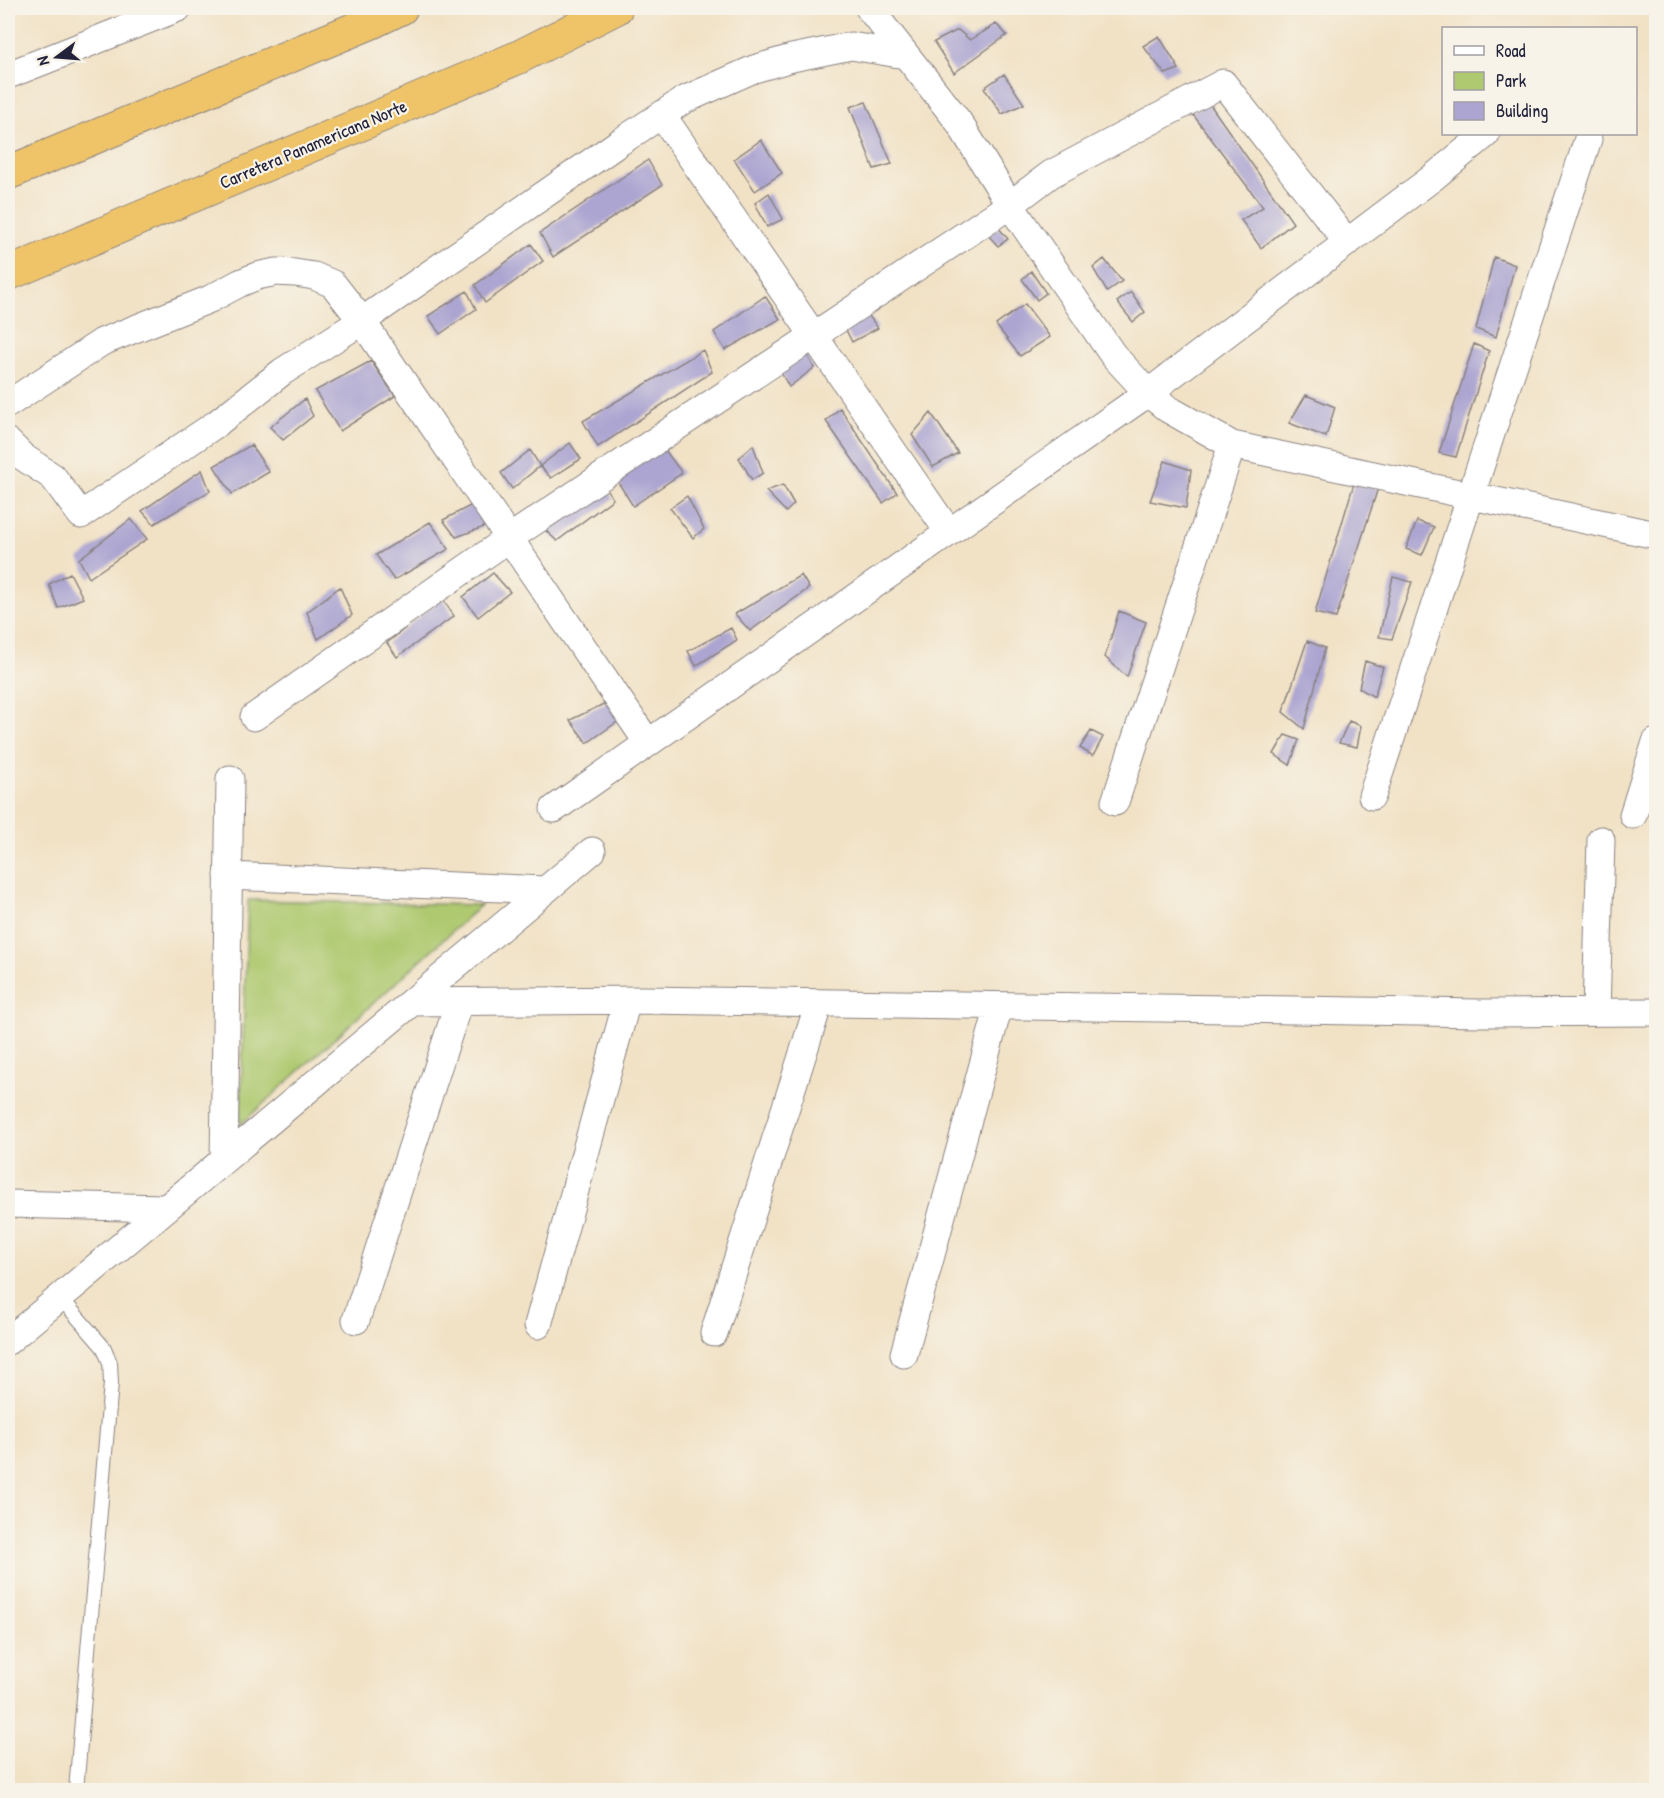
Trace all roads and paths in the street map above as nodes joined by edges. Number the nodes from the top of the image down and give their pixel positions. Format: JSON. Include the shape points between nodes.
{"nodes":[{"id":1,"x":401,"y":8,"type":"edge"},
{"id":2,"x":616,"y":8,"type":"edge"},
{"id":3,"x":869,"y":8,"type":"edge"},
{"id":4,"x":162,"y":11,"type":"edge"},
{"id":5,"x":905,"y":55,"type":"junction"},
{"id":6,"x":8,"y":75,"type":"edge"},
{"id":7,"x":662,"y":115,"type":"junction"},
{"id":8,"x":1485,"y":135,"type":"edge"},
{"id":9,"x":1588,"y":139,"type":"dead end"},
{"id":10,"x":8,"y":173,"type":"edge"},
{"id":11,"x":1010,"y":205,"type":"junction"},
{"id":12,"x":1347,"y":242,"type":"junction"},
{"id":13,"x":8,"y":274,"type":"edge"},
{"id":14,"x":362,"y":321,"type":"junction"},
{"id":15,"x":815,"y":335,"type":"junction"},
{"id":16,"x":1148,"y":393,"type":"junction"},
{"id":17,"x":8,"y":404,"type":"edge"},
{"id":18,"x":8,"y":442,"type":"edge"},
{"id":19,"x":1233,"y":445,"type":"junction"},
{"id":20,"x":1470,"y":496,"type":"junction"},
{"id":21,"x":948,"y":531,"type":"junction"},
{"id":22,"x":1656,"y":535,"type":"edge"},
{"id":23,"x":508,"y":539,"type":"junction"},
{"id":24,"x":254,"y":717,"type":"dead end"},
{"id":25,"x":1656,"y":742,"type":"edge"},
{"id":26,"x":648,"y":743,"type":"junction"},
{"id":27,"x":230,"y":778,"type":"dead end"},
{"id":28,"x":1372,"y":796,"type":"dead end"},
{"id":29,"x":1115,"y":802,"type":"dead end"},
{"id":30,"x":554,"y":809,"type":"dead end"},
{"id":31,"x":1633,"y":815,"type":"dead end"},
{"id":32,"x":1601,"y":840,"type":"dead end"},
{"id":33,"x":592,"y":850,"type":"dead end"},
{"id":34,"x":228,"y":876,"type":"junction"},
{"id":35,"x":544,"y":890,"type":"junction"},
{"id":36,"x":627,"y":1001,"type":"junction"},
{"id":37,"x":411,"y":1002,"type":"junction"},
{"id":38,"x":459,"y":1002,"type":"junction"},
{"id":39,"x":819,"y":1003,"type":"junction"},
{"id":40,"x":999,"y":1006,"type":"junction"},
{"id":41,"x":1596,"y":1012,"type":"junction"},
{"id":42,"x":1656,"y":1012,"type":"edge"},
{"id":43,"x":224,"y":1158,"type":"junction"},
{"id":44,"x":8,"y":1204,"type":"edge"},
{"id":45,"x":164,"y":1208,"type":"junction"},
{"id":46,"x":60,"y":1297,"type":"junction"},
{"id":47,"x":356,"y":1320,"type":"dead end"},
{"id":48,"x":538,"y":1325,"type":"dead end"},
{"id":49,"x":714,"y":1333,"type":"dead end"},
{"id":50,"x":8,"y":1341,"type":"edge"},
{"id":51,"x":904,"y":1354,"type":"dead end"},
{"id":52,"x":76,"y":1791,"type":"edge"}],
"edges":[{"from":1,"to":10,"type":"highway"},
{"from":2,"to":13,"type":"highway","name":"Carretera Panamericana Norte","via":[[519,57]]},
{"from":3,"to":5,"type":"street"},
{"from":4,"to":6,"type":"street"},
{"from":5,"to":7,"type":"street","via":[[851,46],[792,58],[719,84]]},
{"from":5,"to":11,"type":"street","via":[[958,121]]},
{"from":7,"to":14,"type":"street"},
{"from":7,"to":15,"type":"street"},
{"from":8,"to":12,"type":"street"},
{"from":9,"to":20,"type":"street"},
{"from":11,"to":12,"type":"street","via":[[1051,174],[1223,82]]},
{"from":11,"to":15,"type":"street"},
{"from":11,"to":16,"type":"street","via":[[1113,355]]},
{"from":12,"to":16,"type":"street"},
{"from":14,"to":17,"type":"street","via":[[333,284],[315,276],[276,272],[257,276],[102,342]]},
{"from":14,"to":18,"type":"street","via":[[282,372],[216,424],[81,515],[53,477]]},
{"from":14,"to":23,"type":"street"},
{"from":15,"to":21,"type":"street"},
{"from":15,"to":23,"type":"street"},
{"from":16,"to":19,"type":"street","via":[[1168,409]]},
{"from":16,"to":21,"type":"street"},
{"from":19,"to":20,"type":"street"},
{"from":19,"to":29,"type":"street"},
{"from":20,"to":22,"type":"street"},
{"from":20,"to":28,"type":"street"},
{"from":21,"to":26,"type":"street"},
{"from":23,"to":24,"type":"street"},
{"from":23,"to":26,"type":"street"},
{"from":25,"to":31,"type":"street"},
{"from":26,"to":30,"type":"street"},
{"from":27,"to":34,"type":"street"},
{"from":32,"to":41,"type":"street"},
{"from":33,"to":35,"type":"street"},
{"from":34,"to":35,"type":"street"},
{"from":34,"to":43,"type":"street"},
{"from":35,"to":37,"type":"street"},
{"from":36,"to":38,"type":"street"},
{"from":36,"to":39,"type":"street"},
{"from":36,"to":48,"type":"street"},
{"from":37,"to":38,"type":"street"},
{"from":37,"to":43,"type":"street"},
{"from":38,"to":47,"type":"street"},
{"from":39,"to":40,"type":"street"},
{"from":39,"to":49,"type":"street"},
{"from":40,"to":41,"type":"street"},
{"from":40,"to":51,"type":"street"},
{"from":41,"to":42,"type":"street"},
{"from":43,"to":45,"type":"street"},
{"from":44,"to":45,"type":"street"},
{"from":45,"to":46,"type":"street"},
{"from":46,"to":50,"type":"street"},
{"from":46,"to":52,"type":"lane","via":[[104,1348],[110,1363]]}]}
